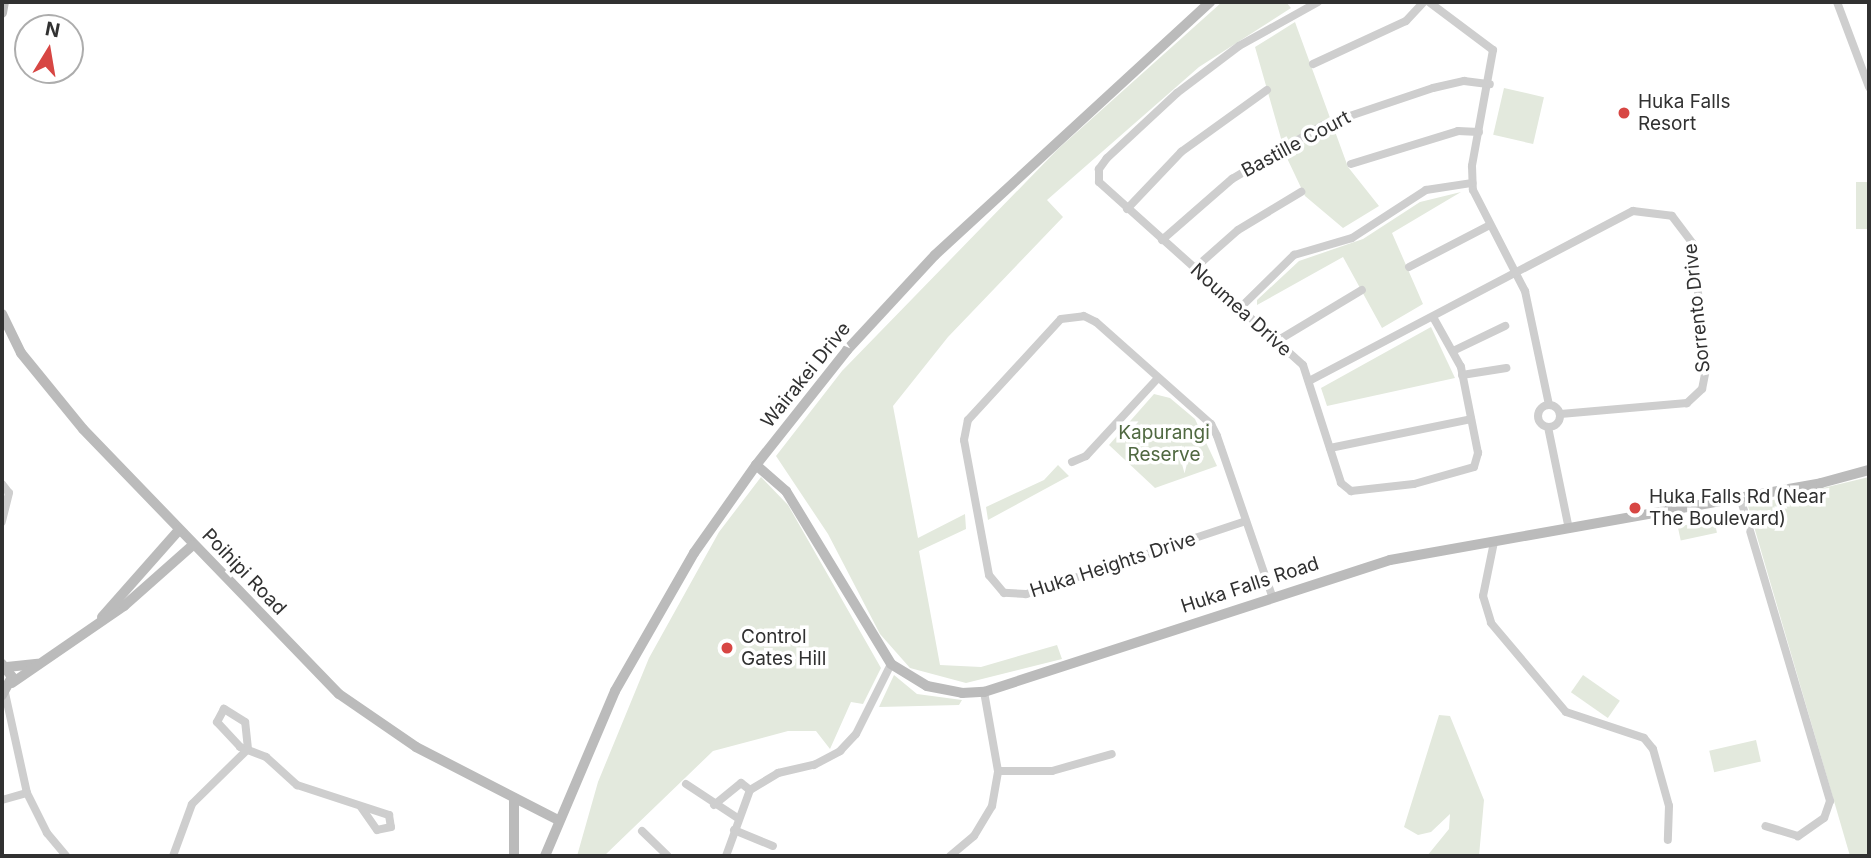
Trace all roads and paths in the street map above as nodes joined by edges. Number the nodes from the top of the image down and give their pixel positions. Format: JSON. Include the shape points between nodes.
{"nodes":[{"id":1,"x":4,"y":2,"type":"edge"},
{"id":2,"x":1210,"y":2,"type":"edge"},
{"id":3,"x":1318,"y":2,"type":"edge"},
{"id":4,"x":1424,"y":2,"type":"edge"},
{"id":5,"x":1429,"y":2,"type":"edge"},
{"id":6,"x":1837,"y":2,"type":"edge"},
{"id":7,"x":2,"y":13,"type":"edge"},
{"id":8,"x":1313,"y":64,"type":"dead end"},
{"id":9,"x":1490,"y":84,"type":"junction"},
{"id":10,"x":1869,"y":87,"type":"edge"},
{"id":11,"x":1267,"y":90,"type":"dead end"},
{"id":12,"x":1479,"y":132,"type":"junction"},
{"id":13,"x":1351,"y":164,"type":"dead end"},
{"id":14,"x":1472,"y":183,"type":"junction"},
{"id":15,"x":1301,"y":192,"type":"dead end"},
{"id":16,"x":1126,"y":209,"type":"junction"},
{"id":17,"x":1488,"y":226,"type":"junction"},
{"id":18,"x":1162,"y":240,"type":"junction"},
{"id":19,"x":1409,"y":267,"type":"dead end"},
{"id":20,"x":1195,"y":268,"type":"junction"},
{"id":21,"x":1516,"y":273,"type":"junction"},
{"id":22,"x":1362,"y":290,"type":"dead end"},
{"id":23,"x":1240,"y":308,"type":"junction"},
{"id":24,"x":2,"y":314,"type":"edge"},
{"id":25,"x":1433,"y":317,"type":"junction"},
{"id":26,"x":1505,"y":326,"type":"dead end"},
{"id":27,"x":1276,"y":341,"type":"junction"},
{"id":28,"x":1453,"y":351,"type":"junction"},
{"id":29,"x":1506,"y":368,"type":"dead end"},
{"id":30,"x":1462,"y":375,"type":"junction"},
{"id":31,"x":1158,"y":378,"type":"junction"},
{"id":32,"x":1309,"y":381,"type":"junction"},
{"id":33,"x":1549,"y":405,"type":"junction"},
{"id":34,"x":1560,"y":414,"type":"junction"},
{"id":35,"x":1471,"y":419,"type":"junction"},
{"id":36,"x":1548,"y":427,"type":"junction"},
{"id":37,"x":1331,"y":448,"type":"junction"},
{"id":38,"x":1072,"y":462,"type":"dead end"},
{"id":39,"x":756,"y":465,"type":"junction"},
{"id":40,"x":1869,"y":470,"type":"edge"},
{"id":41,"x":2,"y":484,"type":"edge"},
{"id":42,"x":1740,"y":498,"type":"junction"},
{"id":43,"x":2,"y":522,"type":"edge"},
{"id":44,"x":1246,"y":522,"type":"junction"},
{"id":45,"x":1569,"y":529,"type":"junction"},
{"id":46,"x":179,"y":530,"type":"junction"},
{"id":47,"x":1494,"y":542,"type":"junction"},
{"id":48,"x":194,"y":545,"type":"junction"},
{"id":49,"x":1272,"y":596,"type":"junction"},
{"id":50,"x":101,"y":620,"type":"junction"},
{"id":51,"x":38,"y":664,"type":"junction"},
{"id":52,"x":891,"y":664,"type":"junction"},
{"id":53,"x":5,"y":666,"type":"edge"},
{"id":54,"x":12,"y":683,"type":"junction"},
{"id":55,"x":984,"y":692,"type":"junction"},
{"id":56,"x":4,"y":694,"type":"edge"},
{"id":57,"x":4,"y":715,"type":"edge"},
{"id":58,"x":247,"y":749,"type":"junction"},
{"id":59,"x":1112,"y":754,"type":"dead end"},
{"id":60,"x":998,"y":771,"type":"junction"},
{"id":61,"x":686,"y":784,"type":"dead end"},
{"id":62,"x":750,"y":790,"type":"junction"},
{"id":63,"x":27,"y":793,"type":"junction"},
{"id":64,"x":514,"y":797,"type":"junction"},
{"id":65,"x":2,"y":800,"type":"edge"},
{"id":66,"x":714,"y":805,"type":"junction"},
{"id":67,"x":361,"y":807,"type":"dead end"},
{"id":68,"x":736,"y":817,"type":"junction"},
{"id":69,"x":558,"y":820,"type":"junction"},
{"id":70,"x":1765,"y":826,"type":"dead end"},
{"id":71,"x":734,"y":830,"type":"junction"},
{"id":72,"x":642,"y":831,"type":"dead end"},
{"id":73,"x":1668,"y":840,"type":"dead end"},
{"id":74,"x":773,"y":846,"type":"dead end"},
{"id":75,"x":66,"y":856,"type":"edge"},
{"id":76,"x":173,"y":856,"type":"edge"},
{"id":77,"x":514,"y":856,"type":"edge"},
{"id":78,"x":545,"y":856,"type":"edge"},
{"id":79,"x":668,"y":856,"type":"edge"},
{"id":80,"x":726,"y":856,"type":"edge"},
{"id":81,"x":950,"y":856,"type":"edge"}],
"edges":[{"from":1,"to":7,"type":"main road"},
{"from":2,"to":39,"type":"main road","name":"Wairakei Drive","via":[[916,274]]},
{"from":3,"to":16,"type":"street","name":"Noumea Drive","via":[[1220,58],[1107,158],[1099,169],[1099,182]]},
{"from":4,"to":8,"type":"street","via":[[1399,25]]},
{"from":5,"to":9,"type":"street","via":[[1489,43],[1494,57]]},
{"from":6,"to":10,"type":"street"},
{"from":9,"to":12,"type":"street"},
{"from":9,"to":18,"type":"street","name":"Bastille Court","via":[[1464,81],[1433,88],[1323,125],[1232,179]]},
{"from":11,"to":16,"type":"street","via":[[1181,152]]},
{"from":12,"to":13,"type":"street","via":[[1458,131]]},
{"from":12,"to":14,"type":"street"},
{"from":14,"to":17,"type":"street"},
{"from":14,"to":23,"type":"street","via":[[1426,190],[1352,238],[1294,256]]},
{"from":15,"to":20,"type":"street","via":[[1238,230]]},
{"from":16,"to":18,"type":"street","name":"Noumea Drive"},
{"from":17,"to":19,"type":"street"},
{"from":17,"to":21,"type":"street"},
{"from":18,"to":20,"type":"street","name":"Noumea Drive"},
{"from":20,"to":23,"type":"street","name":"Noumea Drive"},
{"from":21,"to":25,"type":"street"},
{"from":21,"to":33,"type":"street","via":[[1525,290]]},
{"from":21,"to":34,"type":"street","name":"Sorrento Drive","via":[[1633,211],[1672,216],[1693,244],[1706,369],[1702,389],[1687,403]]},
{"from":22,"to":27,"type":"street"},
{"from":23,"to":27,"type":"street","name":"Noumea Drive"},
{"from":24,"to":46,"type":"main road","name":"Poihipi Road","via":[[41,381]]},
{"from":25,"to":28,"type":"street"},
{"from":25,"to":32,"type":"street"},
{"from":26,"to":28,"type":"street"},
{"from":27,"to":32,"type":"street","name":"Noumea Drive","via":[[1303,365]]},
{"from":28,"to":30,"type":"street"},
{"from":29,"to":30,"type":"street"},
{"from":30,"to":35,"type":"street"},
{"from":31,"to":38,"type":"street","via":[[1086,456]]},
{"from":31,"to":44,"type":"street","name":"Huka Heights Drive","via":[[1211,424]]},
{"from":31,"to":44,"type":"street","name":"Huka Heights Drive","via":[[1096,322],[1074,316],[1049,328],[973,412],[964,440],[995,587],[1015,596],[1026,594]]},
{"from":32,"to":37,"type":"street","name":"Noumea Drive"},
{"from":33,"to":34,"type":"street"},
{"from":33,"to":36,"type":"street","via":[[1538,418]]},
{"from":34,"to":36,"type":"street"},
{"from":35,"to":37,"type":"street"},
{"from":35,"to":37,"type":"street","name":"Noumea Drive","via":[[1478,453],[1467,473],[1357,493],[1341,483]]},
{"from":36,"to":45,"type":"street"},
{"from":39,"to":52,"type":"main road","name":"Huka Falls Road","via":[[786,491]]},
{"from":39,"to":69,"type":"main road","name":"Wairakei Drive","via":[[658,613],[615,691]]},
{"from":40,"to":42,"type":"main road","name":"Huka Falls Road"},
{"from":41,"to":43,"type":"street","via":[[9,493]]},
{"from":42,"to":45,"type":"main road","name":"Huka Falls Road"},
{"from":42,"to":70,"type":"street","via":[[1830,801],[1824,818],[1798,836]]},
{"from":44,"to":49,"type":"street","name":"Huka Heights Drive"},
{"from":45,"to":47,"type":"main road","name":"Huka Falls Road"},
{"from":46,"to":48,"type":"main road","name":"Poihipi Road"},
{"from":46,"to":50,"type":"main road","via":[[118,593]]},
{"from":47,"to":49,"type":"main road","name":"Huka Falls Road","via":[[1390,560]]},
{"from":47,"to":73,"type":"street","via":[[1483,596],[1490,623],[1566,712],[1644,738],[1653,749],[1669,806]]},
{"from":48,"to":50,"type":"main road"},
{"from":48,"to":64,"type":"main road","name":"Poihipi Road","via":[[364,714]]},
{"from":49,"to":55,"type":"main road","name":"Huka Falls Road"},
{"from":50,"to":51,"type":"main road"},
{"from":51,"to":53,"type":"main road"},
{"from":51,"to":54,"type":"main road"},
{"from":52,"to":55,"type":"main road","name":"Huka Falls Road","via":[[927,686]]},
{"from":52,"to":62,"type":"street","via":[[856,734],[840,751],[814,765],[778,773]]},
{"from":53,"to":54,"type":"main road"},
{"from":54,"to":56,"type":"main road"},
{"from":55,"to":60,"type":"street"},
{"from":56,"to":57,"type":"street"},
{"from":57,"to":63,"type":"street"},
{"from":58,"to":58,"type":"street","via":[[245,722],[224,709],[218,714],[220,729]]},
{"from":58,"to":67,"type":"street","via":[[266,757],[297,785]]},
{"from":58,"to":76,"type":"street","via":[[192,804]]},
{"from":59,"to":60,"type":"street","via":[[1052,771]]},
{"from":60,"to":81,"type":"street","via":[[989,815]]},
{"from":61,"to":66,"type":"street"},
{"from":62,"to":66,"type":"street","via":[[741,783]]},
{"from":62,"to":68,"type":"street"},
{"from":63,"to":65,"type":"street"},
{"from":63,"to":75,"type":"street","via":[[47,833]]},
{"from":64,"to":69,"type":"main road","name":"Poihipi Road"},
{"from":64,"to":77,"type":"main road"},
{"from":66,"to":68,"type":"street"},
{"from":68,"to":71,"type":"street"},
{"from":69,"to":78,"type":"main road","name":"Wairakei Drive"},
{"from":71,"to":74,"type":"street"},
{"from":71,"to":80,"type":"street"},
{"from":72,"to":79,"type":"street"}]}
